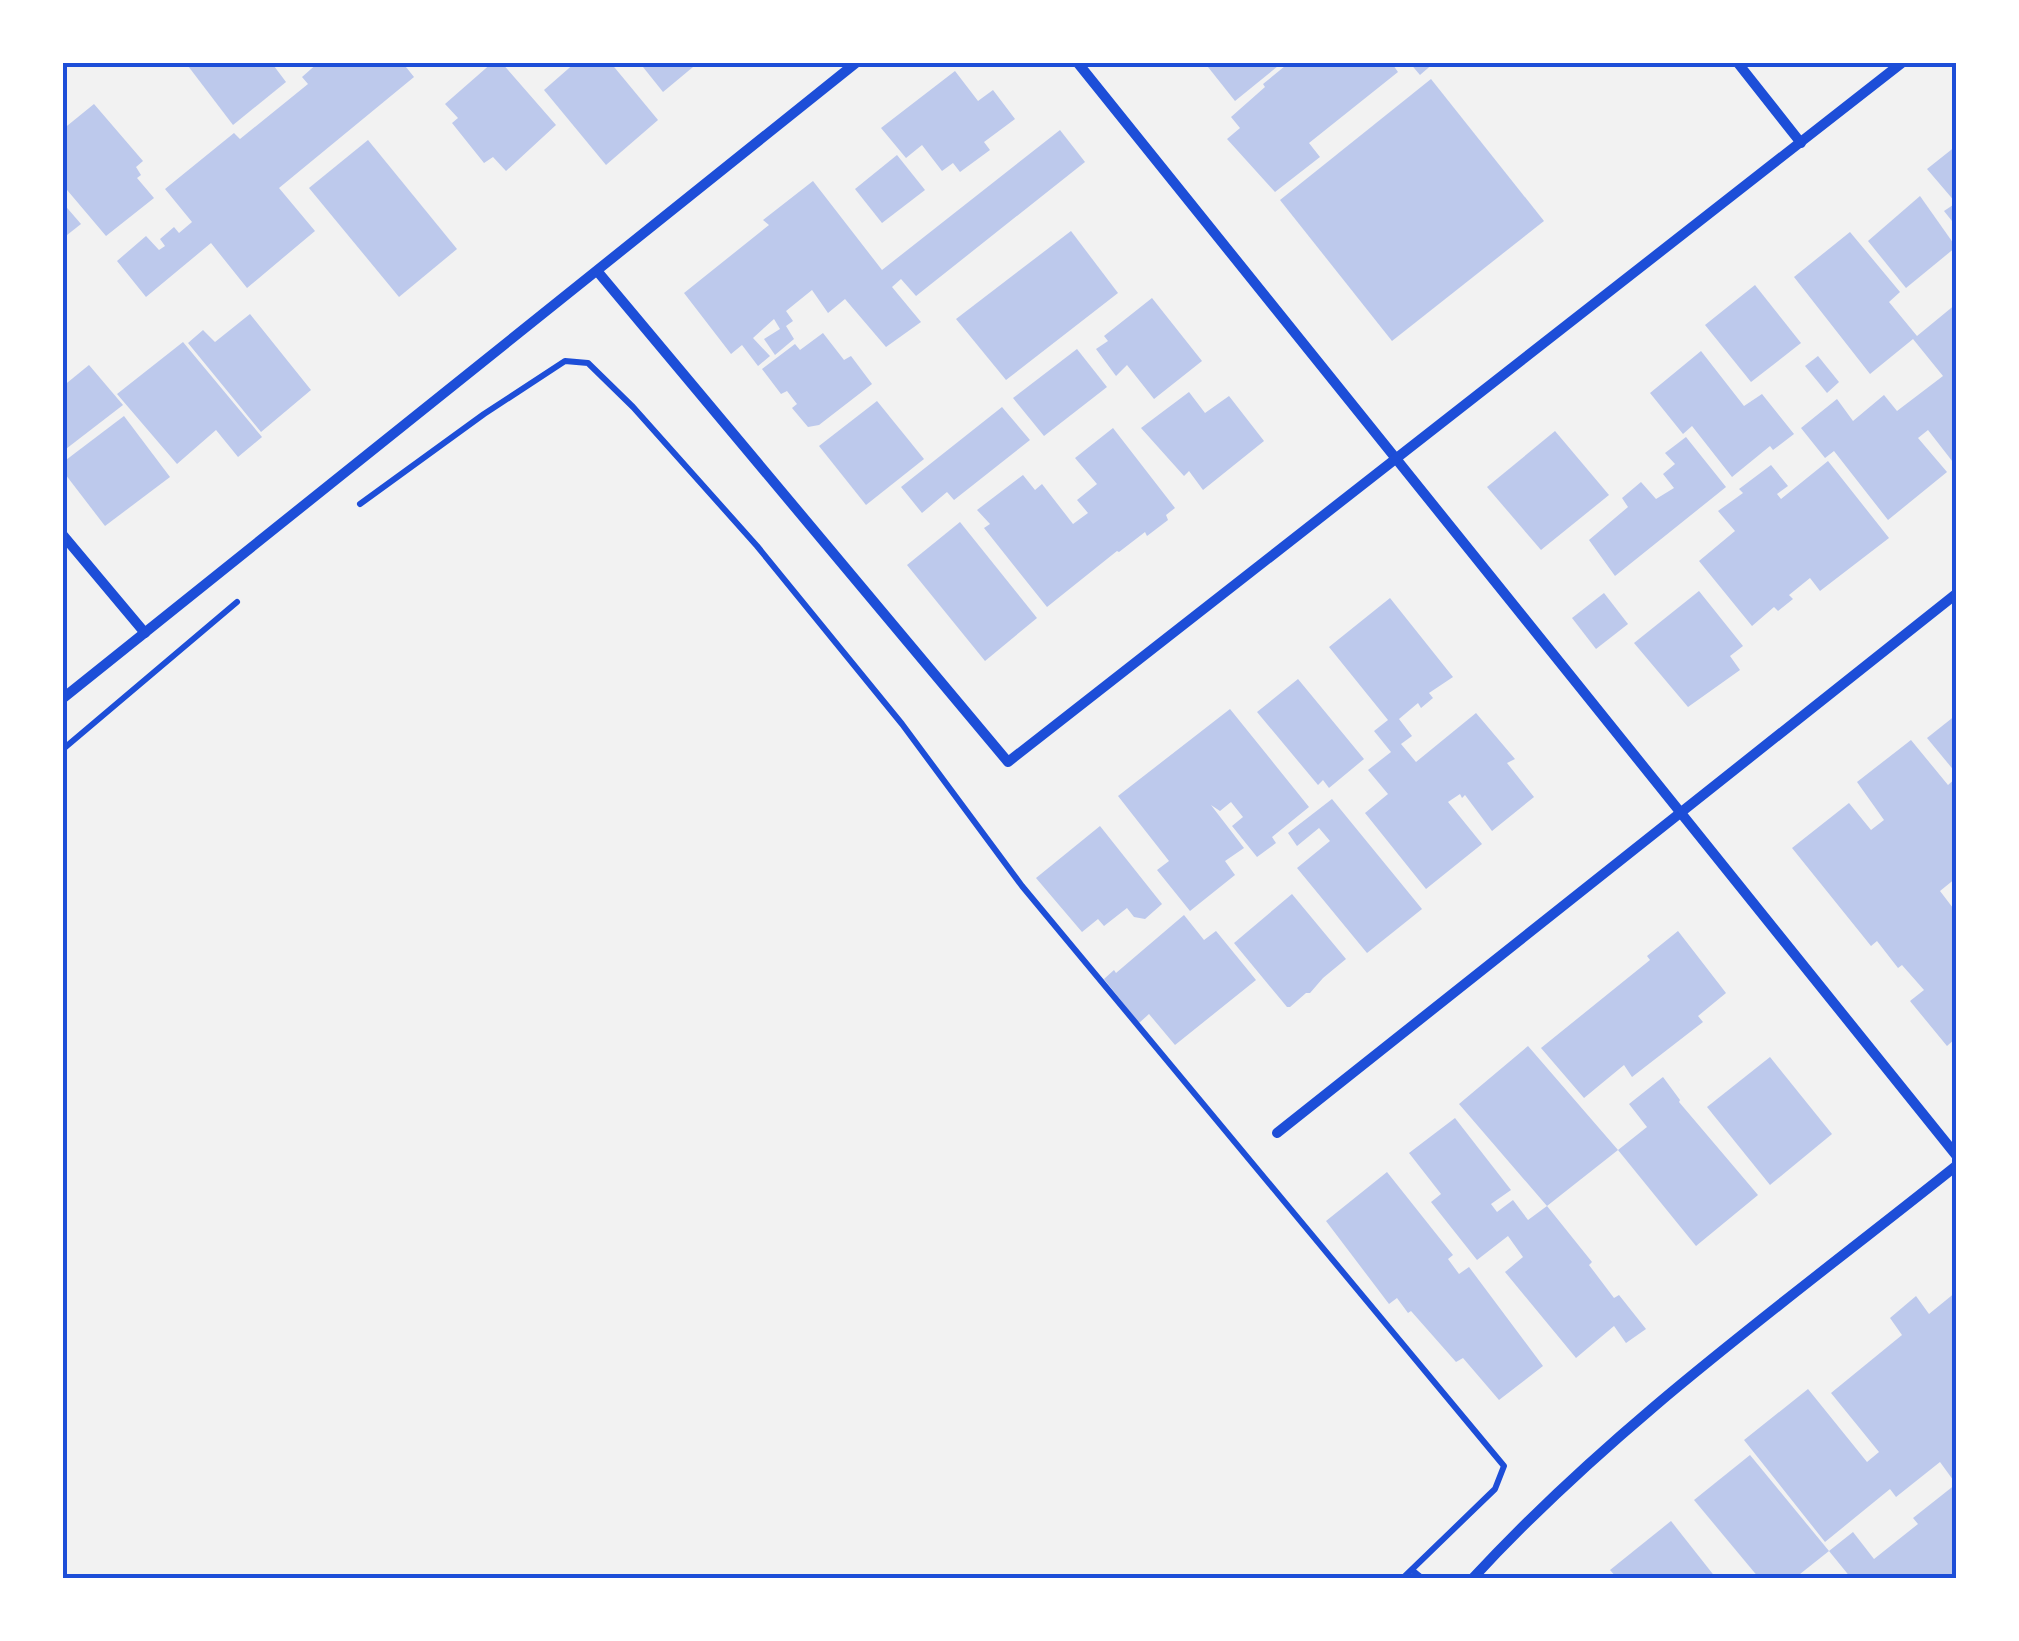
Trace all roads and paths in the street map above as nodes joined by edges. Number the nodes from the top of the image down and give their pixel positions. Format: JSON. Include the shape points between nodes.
{"nodes":[{"id":1,"x":857,"y":62,"type":"edge"},
{"id":2,"x":1076,"y":62,"type":"edge"},
{"id":3,"x":1737,"y":62,"type":"edge"},
{"id":4,"x":1903,"y":62,"type":"edge"},
{"id":5,"x":1800,"y":142,"type":"junction"},
{"id":6,"x":598,"y":272,"type":"junction"},
{"id":7,"x":1396,"y":458,"type":"junction"},
{"id":8,"x":344,"y":515,"type":"dead end"},
{"id":9,"x":62,"y":534,"type":"edge"},
{"id":10,"x":1956,"y":594,"type":"edge"},
{"id":11,"x":239,"y":600,"type":"dead end"},
{"id":12,"x":145,"y":633,"type":"junction"},
{"id":13,"x":62,"y":699,"type":"edge"},
{"id":14,"x":62,"y":750,"type":"edge"},
{"id":15,"x":1681,"y":812,"type":"junction"},
{"id":16,"x":1277,"y":1133,"type":"dead end"},
{"id":17,"x":1956,"y":1156,"type":"edge"},
{"id":18,"x":1956,"y":1166,"type":"edge"},
{"id":19,"x":1412,"y":1570,"type":"junction"},
{"id":20,"x":1403,"y":1578,"type":"edge"},
{"id":21,"x":1422,"y":1578,"type":"edge"},
{"id":22,"x":1474,"y":1578,"type":"edge"}],
"edges":[{"from":1,"to":6,"type":"street"},
{"from":2,"to":7,"type":"street"},
{"from":3,"to":5,"type":"street"},
{"from":4,"to":5,"type":"street"},
{"from":5,"to":7,"type":"street"},
{"from":6,"to":7,"type":"street","via":[[1008,762]]},
{"from":6,"to":12,"type":"street"},
{"from":7,"to":15,"type":"street"},
{"from":8,"to":19,"type":"path","via":[[565,362],[588,364],[633,408],[758,546],[1022,886],[1504,1466],[1494,1489]]},
{"from":9,"to":12,"type":"street"},
{"from":10,"to":15,"type":"street"},
{"from":11,"to":14,"type":"path"},
{"from":12,"to":13,"type":"street"},
{"from":15,"to":16,"type":"street"},
{"from":15,"to":17,"type":"street"},
{"from":18,"to":22,"type":"street","via":[[1637,1420]]},
{"from":19,"to":20,"type":"path"},
{"from":19,"to":21,"type":"path"}]}
